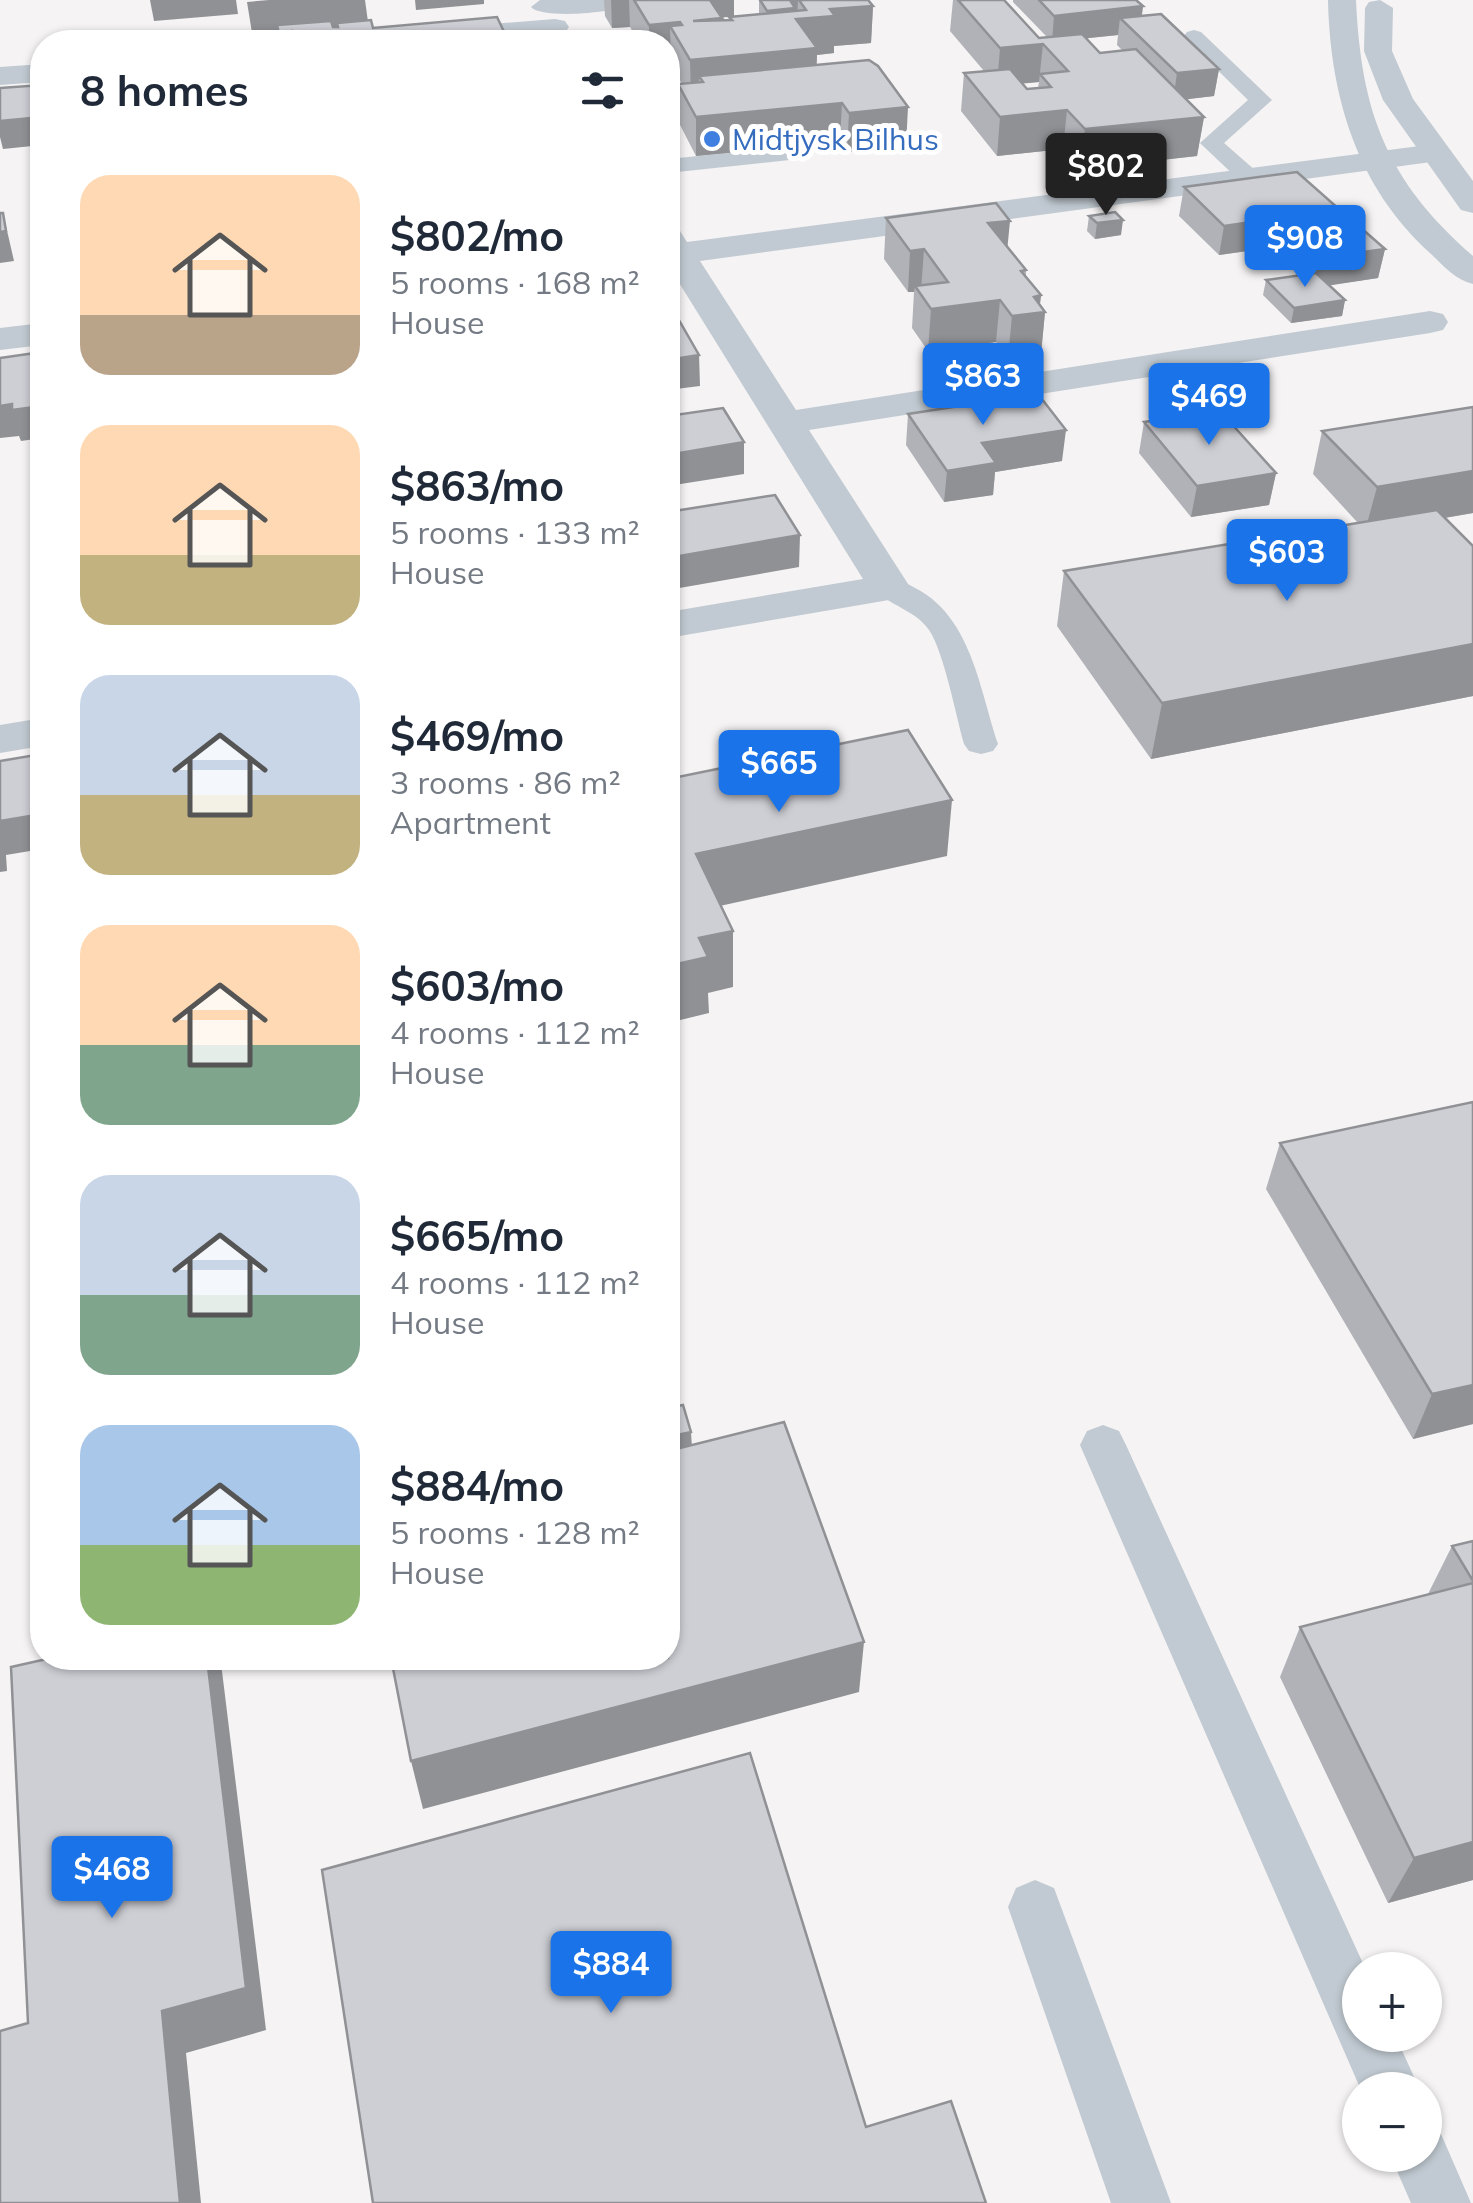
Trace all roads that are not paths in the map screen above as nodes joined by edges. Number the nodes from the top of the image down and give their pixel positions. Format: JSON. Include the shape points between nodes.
{"nodes":[{"id":1,"x":623,"y":0,"type":"edge"},
{"id":2,"x":1342,"y":0,"type":"edge"},
{"id":3,"x":1378,"y":0,"type":"edge"},
{"id":4,"x":551,"y":19,"type":"edge"},
{"id":5,"x":470,"y":30,"type":"edge"},
{"id":6,"x":1194,"y":36,"type":"dead end"},
{"id":7,"x":30,"y":74,"type":"edge"},
{"id":8,"x":0,"y":76,"type":"edge"},
{"id":9,"x":1473,"y":150,"type":"edge"},
{"id":10,"x":800,"y":154,"type":"edge"},
{"id":11,"x":1435,"y":154,"type":"junction"},
{"id":12,"x":1376,"y":159,"type":"junction"},
{"id":13,"x":680,"y":165,"type":"edge"},
{"id":14,"x":1248,"y":176,"type":"junction"},
{"id":15,"x":1473,"y":203,"type":"edge"},
{"id":16,"x":680,"y":248,"type":"edge"},
{"id":17,"x":680,"y":264,"type":"edge"},
{"id":18,"x":1473,"y":274,"type":"edge"},
{"id":19,"x":1430,"y":322,"type":"dead end"},
{"id":20,"x":30,"y":335,"type":"edge"},
{"id":21,"x":0,"y":339,"type":"edge"},
{"id":22,"x":784,"y":423,"type":"junction"},
{"id":23,"x":890,"y":587,"type":"junction"},
{"id":24,"x":680,"y":623,"type":"edge"},
{"id":25,"x":30,"y":734,"type":"edge"},
{"id":26,"x":0,"y":739,"type":"edge"},
{"id":27,"x":981,"y":744,"type":"dead end"},
{"id":28,"x":1103,"y":1445,"type":"dead end"},
{"id":29,"x":1035,"y":1907,"type":"dead end"},
{"id":30,"x":1342,"y":1981,"type":"edge"},
{"id":31,"x":1427,"y":2172,"type":"edge"},
{"id":32,"x":1141,"y":2203,"type":"edge"},
{"id":33,"x":1441,"y":2203,"type":"edge"}],
"edges":[{"from":1,"to":4,"type":"street"},
{"from":2,"to":12,"type":"street","via":[[1354,97]]},
{"from":3,"to":11,"type":"street","via":[[1378,51],[1398,100]]},
{"from":4,"to":5,"type":"street"},
{"from":6,"to":14,"type":"lane","via":[[1261,100],[1211,142]]},
{"from":7,"to":8,"type":"street"},
{"from":9,"to":11,"type":"street"},
{"from":10,"to":13,"type":"lane"},
{"from":11,"to":12,"type":"street"},
{"from":11,"to":15,"type":"street"},
{"from":12,"to":14,"type":"street"},
{"from":12,"to":18,"type":"street","via":[[1410,216]]},
{"from":14,"to":16,"type":"street"},
{"from":17,"to":22,"type":"street"},
{"from":19,"to":22,"type":"street"},
{"from":20,"to":21,"type":"street"},
{"from":22,"to":23,"type":"street"},
{"from":23,"to":24,"type":"street"},
{"from":23,"to":27,"type":"lane","via":[[922,604],[946,630]]},
{"from":25,"to":26,"type":"street"},
{"from":28,"to":30,"type":"lane"},
{"from":29,"to":32,"type":"lane"},
{"from":31,"to":33,"type":"lane"}]}
